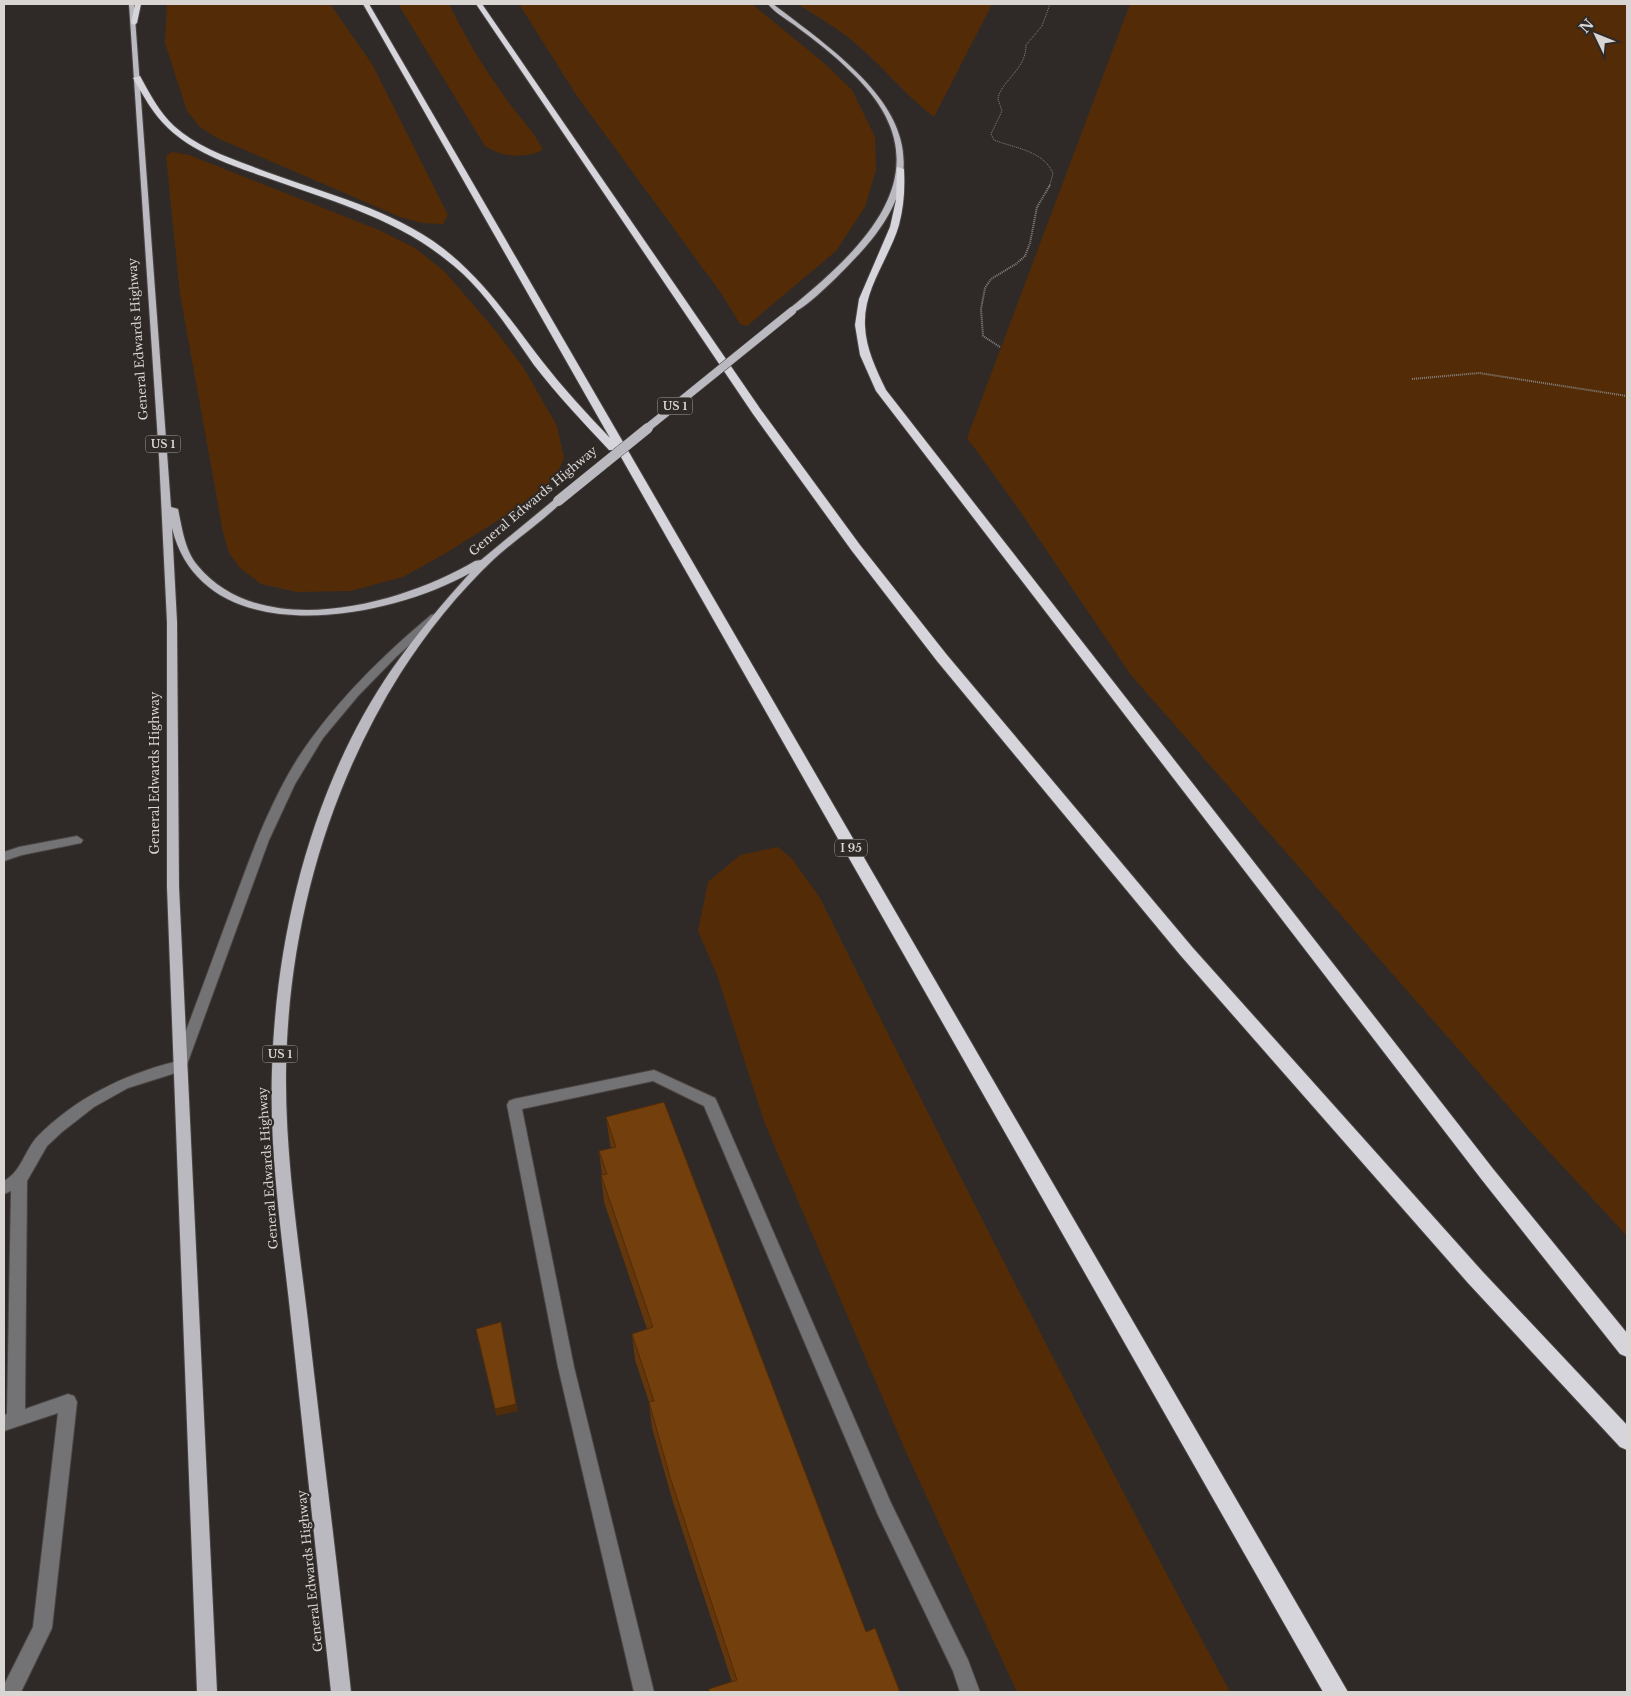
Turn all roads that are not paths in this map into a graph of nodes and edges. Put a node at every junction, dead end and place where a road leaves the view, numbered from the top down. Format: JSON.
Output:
{"nodes":[{"id":1,"x":131,"y":4,"type":"edge"},
{"id":2,"x":138,"y":4,"type":"edge"},
{"id":3,"x":366,"y":4,"type":"edge"},
{"id":4,"x":480,"y":4,"type":"edge"},
{"id":5,"x":770,"y":4,"type":"edge"},
{"id":6,"x":134,"y":24,"type":"junction"},
{"id":7,"x":137,"y":78,"type":"junction"},
{"id":8,"x":900,"y":170,"type":"junction"},
{"id":9,"x":164,"y":457,"type":"junction"},
{"id":10,"x":632,"y":468,"type":"junction"},
{"id":11,"x":496,"y":552,"type":"junction"},
{"id":12,"x":435,"y":617,"type":"junction"},
{"id":13,"x":77,"y":840,"type":"dead end"},
{"id":14,"x":4,"y":857,"type":"edge"},
{"id":15,"x":180,"y":1066,"type":"junction"},
{"id":16,"x":19,"y":1178,"type":"junction"},
{"id":17,"x":4,"y":1188,"type":"edge"},
{"id":18,"x":1627,"y":1348,"type":"edge"},
{"id":19,"x":10,"y":1422,"type":"edge"},
{"id":20,"x":1627,"y":1440,"type":"edge"},
{"id":21,"x":11,"y":1692,"type":"edge"},
{"id":22,"x":207,"y":1692,"type":"edge"},
{"id":23,"x":341,"y":1692,"type":"edge"},
{"id":24,"x":644,"y":1692,"type":"edge"},
{"id":25,"x":970,"y":1692,"type":"edge"},
{"id":26,"x":1336,"y":1692,"type":"edge"}],
"edges":[{"from":1,"to":6,"type":"main road","name":"General Edwards Highway","number":"US 1"},
{"from":2,"to":6,"type":"highway"},
{"from":3,"to":10,"type":"highway","number":"I 95"},
{"from":4,"to":20,"type":"highway"},
{"from":5,"to":8,"type":"main road","name":"General Edwards Highway","number":"US 1"},
{"from":6,"to":7,"type":"main road","name":"General Edwards Highway","number":"US 1"},
{"from":7,"to":9,"type":"main road","name":"General Edwards Highway","number":"US 1"},
{"from":7,"to":10,"type":"highway"},
{"from":8,"to":11,"type":"main road","name":"General Edwards Highway","number":"US 1","bridge":true},
{"from":8,"to":18,"type":"highway"},
{"from":9,"to":11,"type":"main road"},
{"from":9,"to":15,"type":"main road","name":"General Edwards Highway","number":"US 1"},
{"from":10,"to":26,"type":"highway","number":"I 95"},
{"from":11,"to":12,"type":"main road","name":"General Edwards Highway","number":"US 1"},
{"from":12,"to":15,"type":"lane"},
{"from":12,"to":23,"type":"main road","name":"General Edwards Highway","number":"US 1"},
{"from":13,"to":14,"type":"lane"},
{"from":15,"to":16,"type":"lane"},
{"from":15,"to":22,"type":"main road","name":"General Edwards Highway","number":"US 1"},
{"from":16,"to":17,"type":"lane"},
{"from":16,"to":19,"type":"lane"},
{"from":19,"to":21,"type":"lane"},
{"from":24,"to":25,"type":"lane"}]}
